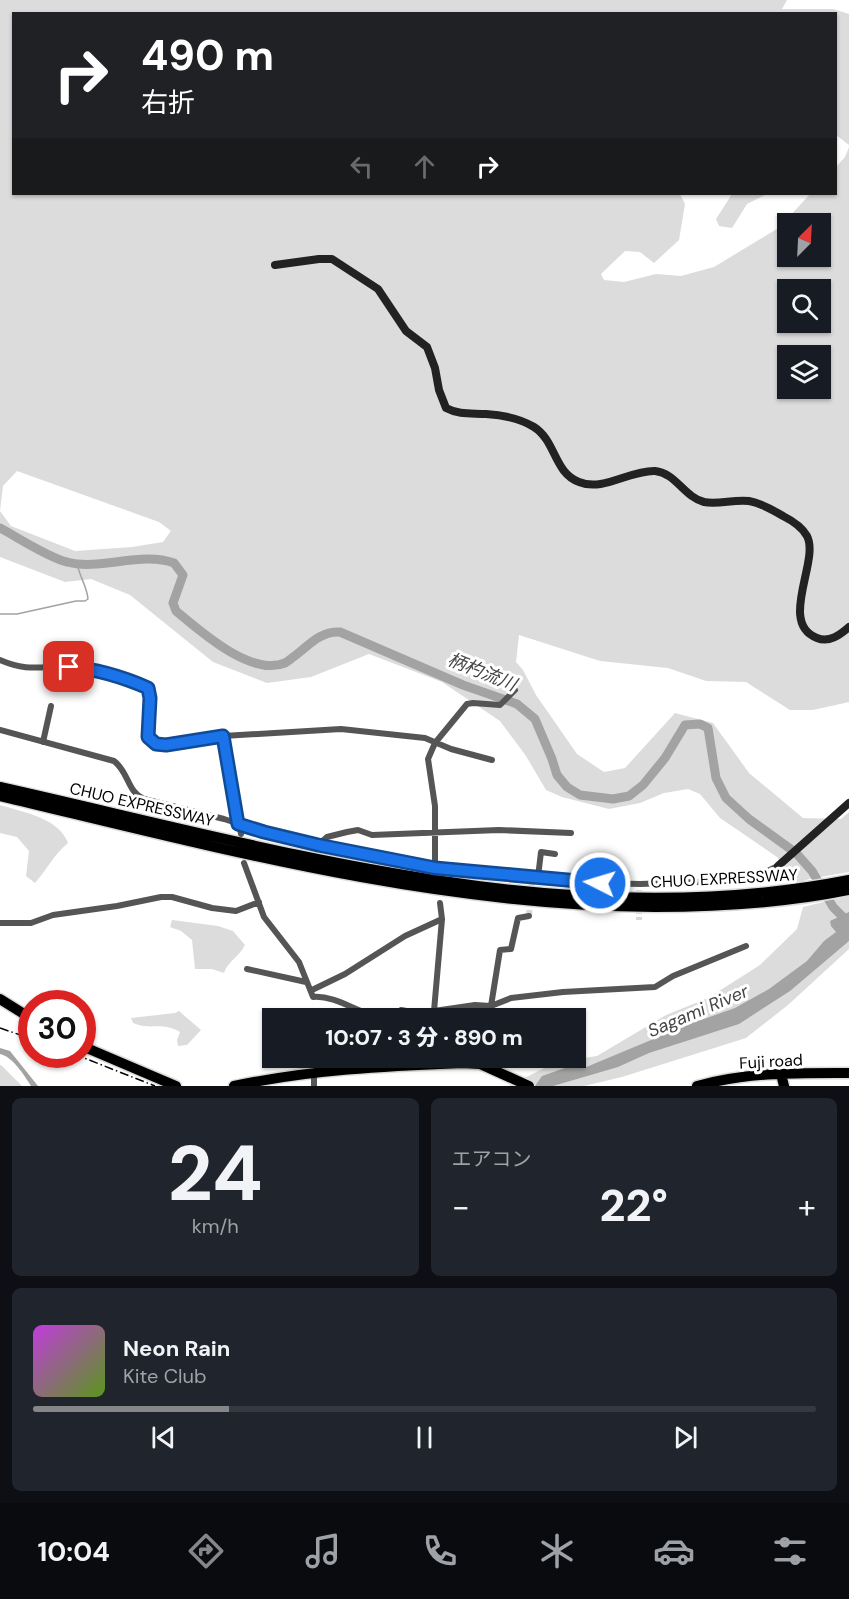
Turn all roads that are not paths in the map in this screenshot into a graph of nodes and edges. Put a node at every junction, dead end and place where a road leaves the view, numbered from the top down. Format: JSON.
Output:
{"nodes":[{"id":1,"x":275,"y":265,"type":"dead end"},
{"id":2,"x":849,"y":627,"type":"edge"},
{"id":3,"x":0,"y":660,"type":"edge"},
{"id":4,"x":516,"y":690,"type":"dead end"},
{"id":5,"x":51,"y":706,"type":"dead end"},
{"id":6,"x":0,"y":730,"type":"edge"},
{"id":7,"x":223,"y":736,"type":"junction"},
{"id":8,"x":43,"y":742,"type":"junction"},
{"id":9,"x":435,"y":743,"type":"junction"},
{"id":10,"x":492,"y":760,"type":"dead end"},
{"id":11,"x":1,"y":792,"type":"edge"},
{"id":12,"x":849,"y":803,"type":"edge"},
{"id":13,"x":238,"y":824,"type":"junction"},
{"id":14,"x":436,"y":831,"type":"junction"},
{"id":15,"x":571,"y":833,"type":"dead end"},
{"id":16,"x":241,"y":834,"type":"dead end"},
{"id":17,"x":318,"y":845,"type":"junction"},
{"id":18,"x":555,"y":854,"type":"dead end"},
{"id":19,"x":244,"y":863,"type":"dead end"},
{"id":20,"x":778,"y":866,"type":"joint"},
{"id":21,"x":435,"y":870,"type":"junction"},
{"id":22,"x":534,"y":879,"type":"junction"},
{"id":23,"x":849,"y":880,"type":"edge"},
{"id":24,"x":849,"y":890,"type":"edge"},
{"id":25,"x":798,"y":894,"type":"junction"},
{"id":26,"x":259,"y":902,"type":"junction"},
{"id":27,"x":440,"y":903,"type":"dead end"},
{"id":28,"x":530,"y":916,"type":"tunnel mouth"},
{"id":29,"x":442,"y":919,"type":"junction"},
{"id":30,"x":0,"y":923,"type":"edge"},
{"id":31,"x":746,"y":946,"type":"dead end"},
{"id":32,"x":247,"y":969,"type":"dead end"},
{"id":33,"x":306,"y":982,"type":"junction"},
{"id":34,"x":312,"y":990,"type":"junction"},
{"id":35,"x":0,"y":999,"type":"edge"},
{"id":36,"x":491,"y":1006,"type":"junction"},
{"id":37,"x":350,"y":1008,"type":"edge"},
{"id":38,"x":434,"y":1008,"type":"edge"},
{"id":39,"x":454,"y":1008,"type":"edge"},
{"id":40,"x":18,"y":1010,"type":"edge"},
{"id":41,"x":96,"y":1052,"type":"edge"},
{"id":42,"x":383,"y":1068,"type":"edge"},
{"id":43,"x":487,"y":1068,"type":"edge"},
{"id":44,"x":314,"y":1073,"type":"junction"},
{"id":45,"x":849,"y":1073,"type":"edge"},
{"id":46,"x":781,"y":1074,"type":"junction"},
{"id":47,"x":521,"y":1085,"type":"edge"},
{"id":48,"x":176,"y":1086,"type":"edge"},
{"id":49,"x":234,"y":1086,"type":"edge"},
{"id":50,"x":314,"y":1086,"type":"edge"},
{"id":51,"x":697,"y":1086,"type":"edge"},
{"id":52,"x":784,"y":1086,"type":"edge"}],
"edges":[{"from":1,"to":2,"type":"street"},
{"from":3,"to":7,"type":"street"},
{"from":4,"to":9,"type":"street"},
{"from":5,"to":8,"type":"street"},
{"from":6,"to":8,"type":"street"},
{"from":7,"to":9,"type":"street"},
{"from":7,"to":13,"type":"street"},
{"from":8,"to":13,"type":"street"},
{"from":9,"to":10,"type":"street"},
{"from":9,"to":14,"type":"street"},
{"from":11,"to":25,"type":"highway","name":"CHUO EXPRESSWAY"},
{"from":12,"to":20,"type":"street"},
{"from":13,"to":16,"type":"street"},
{"from":13,"to":17,"type":"street"},
{"from":14,"to":15,"type":"street"},
{"from":14,"to":17,"type":"street"},
{"from":14,"to":21,"type":"street"},
{"from":17,"to":21,"type":"street"},
{"from":18,"to":22,"type":"street"},
{"from":19,"to":26,"type":"street"},
{"from":20,"to":22,"type":"street"},
{"from":21,"to":22,"type":"street"},
{"from":23,"to":25,"type":"highway","name":"CHUO EXPRESSWAY"},
{"from":24,"to":25,"type":"highway","name":"CHUO EXPRESSWAY"},
{"from":26,"to":30,"type":"street"},
{"from":26,"to":33,"type":"street"},
{"from":27,"to":29,"type":"street"},
{"from":28,"to":36,"type":"street"},
{"from":29,"to":34,"type":"street"},
{"from":29,"to":38,"type":"street"},
{"from":31,"to":36,"type":"street"},
{"from":32,"to":33,"type":"street"},
{"from":33,"to":34,"type":"street"},
{"from":34,"to":37,"type":"street"},
{"from":35,"to":40,"type":"highway"},
{"from":36,"to":39,"type":"street"},
{"from":41,"to":48,"type":"highway"},
{"from":42,"to":44,"type":"highway"},
{"from":43,"to":47,"type":"highway"},
{"from":44,"to":49,"type":"highway"},
{"from":44,"to":50,"type":"street"},
{"from":45,"to":46,"type":"highway","name":"Fuji road"},
{"from":46,"to":51,"type":"highway","name":"Fuji road"},
{"from":46,"to":52,"type":"highway"}]}
